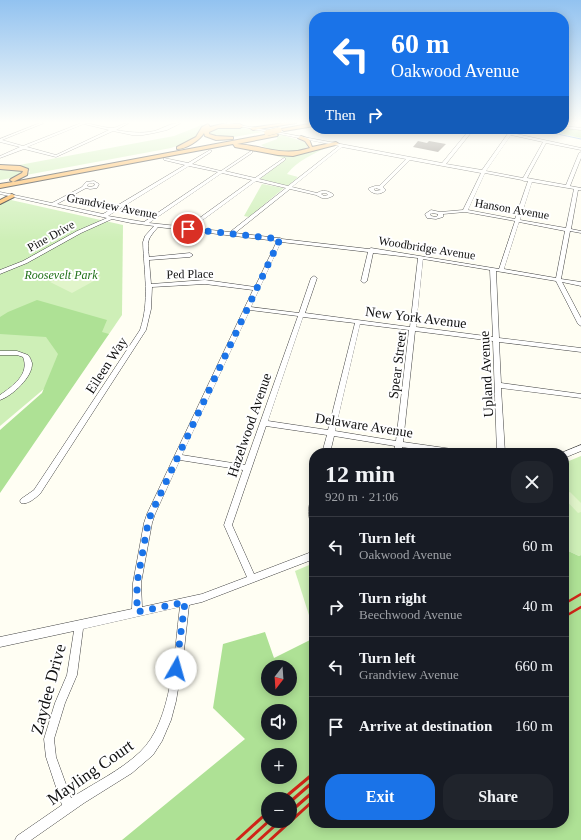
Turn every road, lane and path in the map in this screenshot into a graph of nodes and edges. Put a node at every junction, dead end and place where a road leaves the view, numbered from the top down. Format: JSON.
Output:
{"nodes":[{"id":1,"x":107,"y":162,"type":"edge"},
{"id":2,"x":135,"y":162,"type":"edge"},
{"id":3,"x":180,"y":162,"type":"edge"},
{"id":4,"x":191,"y":162,"type":"edge"},
{"id":5,"x":236,"y":162,"type":"edge"},
{"id":6,"x":280,"y":162,"type":"edge"},
{"id":7,"x":318,"y":162,"type":"edge"},
{"id":8,"x":406,"y":162,"type":"edge"},
{"id":9,"x":427,"y":162,"type":"edge"},
{"id":10,"x":445,"y":162,"type":"edge"},
{"id":11,"x":491,"y":162,"type":"edge"},
{"id":12,"x":535,"y":162,"type":"edge"},
{"id":13,"x":577,"y":162,"type":"edge"},
{"id":14,"x":188,"y":164,"type":"junction"},
{"id":15,"x":443,"y":165,"type":"junction"},
{"id":16,"x":0,"y":167,"type":"edge"},
{"id":17,"x":221,"y":172,"type":"junction"},
{"id":18,"x":484,"y":173,"type":"junction"},
{"id":19,"x":13,"y":180,"type":"junction"},
{"id":20,"x":255,"y":180,"type":"junction"},
{"id":21,"x":527,"y":180,"type":"junction"},
{"id":22,"x":0,"y":182,"type":"edge"},
{"id":23,"x":0,"y":186,"type":"edge"},
{"id":24,"x":86,"y":187,"type":"dead end"},
{"id":25,"x":288,"y":187,"type":"junction"},
{"id":26,"x":381,"y":187,"type":"dead end"},
{"id":27,"x":567,"y":187,"type":"junction"},
{"id":28,"x":578,"y":189,"type":"edge"},
{"id":29,"x":0,"y":193,"type":"edge"},
{"id":30,"x":318,"y":194,"type":"dead end"},
{"id":31,"x":12,"y":196,"type":"junction"},
{"id":32,"x":0,"y":202,"type":"edge"},
{"id":33,"x":54,"y":204,"type":"junction"},
{"id":34,"x":465,"y":211,"type":"junction"},
{"id":35,"x":440,"y":213,"type":"dead end"},
{"id":36,"x":104,"y":216,"type":"junction"},
{"id":37,"x":111,"y":218,"type":"junction"},
{"id":38,"x":517,"y":220,"type":"junction"},
{"id":39,"x":144,"y":224,"type":"junction"},
{"id":40,"x":157,"y":226,"type":"junction"},
{"id":41,"x":188,"y":229,"type":"junction"},
{"id":42,"x":567,"y":229,"type":"junction"},
{"id":43,"x":581,"y":232,"type":"edge"},
{"id":44,"x":232,"y":233,"type":"junction"},
{"id":45,"x":269,"y":237,"type":"joint"},
{"id":46,"x":280,"y":239,"type":"junction"},
{"id":47,"x":371,"y":250,"type":"junction"},
{"id":48,"x":190,"y":255,"type":"dead end"},
{"id":49,"x":421,"y":256,"type":"junction"},
{"id":50,"x":146,"y":259,"type":"junction"},
{"id":51,"x":493,"y":269,"type":"junction"},
{"id":52,"x":501,"y":270,"type":"junction"},
{"id":53,"x":0,"y":272,"type":"edge"},
{"id":54,"x":314,"y":278,"type":"dead end"},
{"id":55,"x":364,"y":280,"type":"dead end"},
{"id":56,"x":558,"y":280,"type":"junction"},
{"id":57,"x":581,"y":284,"type":"edge"},
{"id":58,"x":149,"y":286,"type":"junction"},
{"id":59,"x":255,"y":289,"type":"junction"},
{"id":60,"x":247,"y":308,"type":"junction"},
{"id":61,"x":302,"y":315,"type":"junction"},
{"id":62,"x":358,"y":322,"type":"junction"},
{"id":63,"x":581,"y":324,"type":"edge"},
{"id":64,"x":413,"y":328,"type":"junction"},
{"id":65,"x":496,"y":339,"type":"junction"},
{"id":66,"x":581,"y":350,"type":"edge"},
{"id":67,"x":0,"y":353,"type":"edge"},
{"id":68,"x":498,"y":385,"type":"junction"},
{"id":69,"x":581,"y":396,"type":"edge"},
{"id":70,"x":0,"y":398,"type":"edge"},
{"id":71,"x":265,"y":423,"type":"junction"},
{"id":72,"x":331,"y":433,"type":"junction"},
{"id":73,"x":400,"y":444,"type":"junction"},
{"id":74,"x":327,"y":448,"type":"edge"},
{"id":75,"x":399,"y":448,"type":"edge"},
{"id":76,"x":426,"y":448,"type":"edge"},
{"id":77,"x":501,"y":448,"type":"edge"},
{"id":78,"x":581,"y":448,"type":"edge"},
{"id":79,"x":569,"y":453,"type":"edge"},
{"id":80,"x":178,"y":457,"type":"junction"},
{"id":81,"x":248,"y":468,"type":"junction"},
{"id":82,"x":24,"y":501,"type":"dead end"},
{"id":83,"x":309,"y":557,"type":"edge"},
{"id":84,"x":252,"y":579,"type":"junction"},
{"id":85,"x":185,"y":602,"type":"junction"},
{"id":86,"x":137,"y":612,"type":"junction"},
{"id":87,"x":79,"y":626,"type":"junction"},
{"id":88,"x":0,"y":642,"type":"edge"},
{"id":89,"x":68,"y":806,"type":"junction"},
{"id":90,"x":21,"y":840,"type":"edge"}],
"edges":[{"from":1,"to":19,"type":"highway"},
{"from":2,"to":23,"type":"highway"},
{"from":3,"to":14,"type":"street"},
{"from":4,"to":14,"type":"street"},
{"from":5,"to":17,"type":"street"},
{"from":6,"to":20,"type":"street"},
{"from":7,"to":25,"type":"street"},
{"from":8,"to":26,"type":"street"},
{"from":9,"to":15,"type":"street"},
{"from":10,"to":15,"type":"street"},
{"from":11,"to":18,"type":"street"},
{"from":12,"to":21,"type":"street"},
{"from":13,"to":27,"type":"street"},
{"from":14,"to":17,"type":"street"},
{"from":14,"to":36,"type":"street"},
{"from":15,"to":18,"type":"street"},
{"from":16,"to":19,"type":"highway"},
{"from":17,"to":20,"type":"street"},
{"from":17,"to":39,"type":"street"},
{"from":18,"to":21,"type":"street"},
{"from":18,"to":34,"type":"street"},
{"from":19,"to":22,"type":"highway"},
{"from":20,"to":25,"type":"street"},
{"from":20,"to":41,"type":"street"},
{"from":21,"to":27,"type":"street"},
{"from":21,"to":38,"type":"street"},
{"from":24,"to":33,"type":"street"},
{"from":25,"to":30,"type":"street"},
{"from":25,"to":44,"type":"street"},
{"from":27,"to":28,"type":"street"},
{"from":28,"to":42,"type":"street"},
{"from":29,"to":31,"type":"street","name":"Grandview Avenue"},
{"from":31,"to":32,"type":"highway"},
{"from":31,"to":33,"type":"street","name":"Grandview Avenue"},
{"from":33,"to":36,"type":"street","name":"Grandview Avenue"},
{"from":34,"to":35,"type":"street","name":"Hanson Avenue"},
{"from":34,"to":38,"type":"street","name":"Hanson Avenue"},
{"from":36,"to":37,"type":"street","name":"Grandview Avenue"},
{"from":37,"to":39,"type":"street","name":"Grandview Avenue"},
{"from":37,"to":53,"type":"street","name":"Pine Drive"},
{"from":38,"to":42,"type":"street","name":"Hanson Avenue"},
{"from":38,"to":52,"type":"street"},
{"from":39,"to":40,"type":"street","name":"Grandview Avenue"},
{"from":40,"to":41,"type":"street","name":"Grandview Avenue"},
{"from":40,"to":50,"type":"street","name":"Eileen Way"},
{"from":41,"to":44,"type":"street","name":"Grandview Avenue"},
{"from":42,"to":43,"type":"street","name":"Hanson Avenue"},
{"from":42,"to":56,"type":"street"},
{"from":44,"to":45,"type":"street","name":"Grandview Avenue"},
{"from":45,"to":46,"type":"street","name":"Woodbridge Avenue"},
{"from":46,"to":47,"type":"street","name":"Woodbridge Avenue"},
{"from":46,"to":59,"type":"street"},
{"from":47,"to":49,"type":"street","name":"Woodbridge Avenue"},
{"from":47,"to":55,"type":"street"},
{"from":48,"to":50,"type":"street"},
{"from":49,"to":51,"type":"street","name":"Woodbridge Avenue"},
{"from":49,"to":64,"type":"street","name":"Spear Street"},
{"from":50,"to":58,"type":"street","name":"Eileen Way"},
{"from":51,"to":52,"type":"street","name":"Woodbridge Avenue"},
{"from":51,"to":65,"type":"street","name":"Upland Avenue"},
{"from":52,"to":56,"type":"street","name":"Woodbridge Avenue"},
{"from":54,"to":61,"type":"street","name":"Hazelwood Avenue"},
{"from":56,"to":57,"type":"street","name":"Woodbridge Avenue"},
{"from":56,"to":63,"type":"street"},
{"from":58,"to":59,"type":"street","name":"Ped Place"},
{"from":58,"to":82,"type":"street","name":"Eileen Way"},
{"from":59,"to":60,"type":"street"},
{"from":60,"to":61,"type":"street","name":"New York Avenue"},
{"from":60,"to":80,"type":"street"},
{"from":61,"to":62,"type":"street","name":"New York Avenue"},
{"from":61,"to":71,"type":"street","name":"Hazelwood Avenue"},
{"from":62,"to":64,"type":"street","name":"New York Avenue"},
{"from":62,"to":72,"type":"street"},
{"from":64,"to":65,"type":"street","name":"New York Avenue"},
{"from":64,"to":73,"type":"street","name":"Spear Street"},
{"from":65,"to":66,"type":"street","name":"New York Avenue"},
{"from":65,"to":68,"type":"street","name":"Upland Avenue"},
{"from":67,"to":70,"type":"street"},
{"from":68,"to":69,"type":"street"},
{"from":68,"to":77,"type":"street","name":"Upland Avenue"},
{"from":71,"to":72,"type":"street","name":"Delaware Avenue"},
{"from":71,"to":81,"type":"street","name":"Hazelwood Avenue"},
{"from":72,"to":73,"type":"street","name":"Delaware Avenue"},
{"from":72,"to":74,"type":"street"},
{"from":73,"to":75,"type":"street","name":"Spear Street"},
{"from":73,"to":76,"type":"street","name":"Delaware Avenue"},
{"from":78,"to":79,"type":"street"},
{"from":80,"to":81,"type":"street"},
{"from":80,"to":86,"type":"street"},
{"from":81,"to":84,"type":"street","name":"Hazelwood Avenue"},
{"from":83,"to":84,"type":"street"},
{"from":84,"to":85,"type":"street"},
{"from":85,"to":86,"type":"street"},
{"from":85,"to":89,"type":"street","name":"Mayling Court"},
{"from":86,"to":87,"type":"street"},
{"from":87,"to":88,"type":"street"},
{"from":87,"to":89,"type":"street","name":"Zaydee Drive"},
{"from":89,"to":90,"type":"street","name":"Mayling Court"}]}
